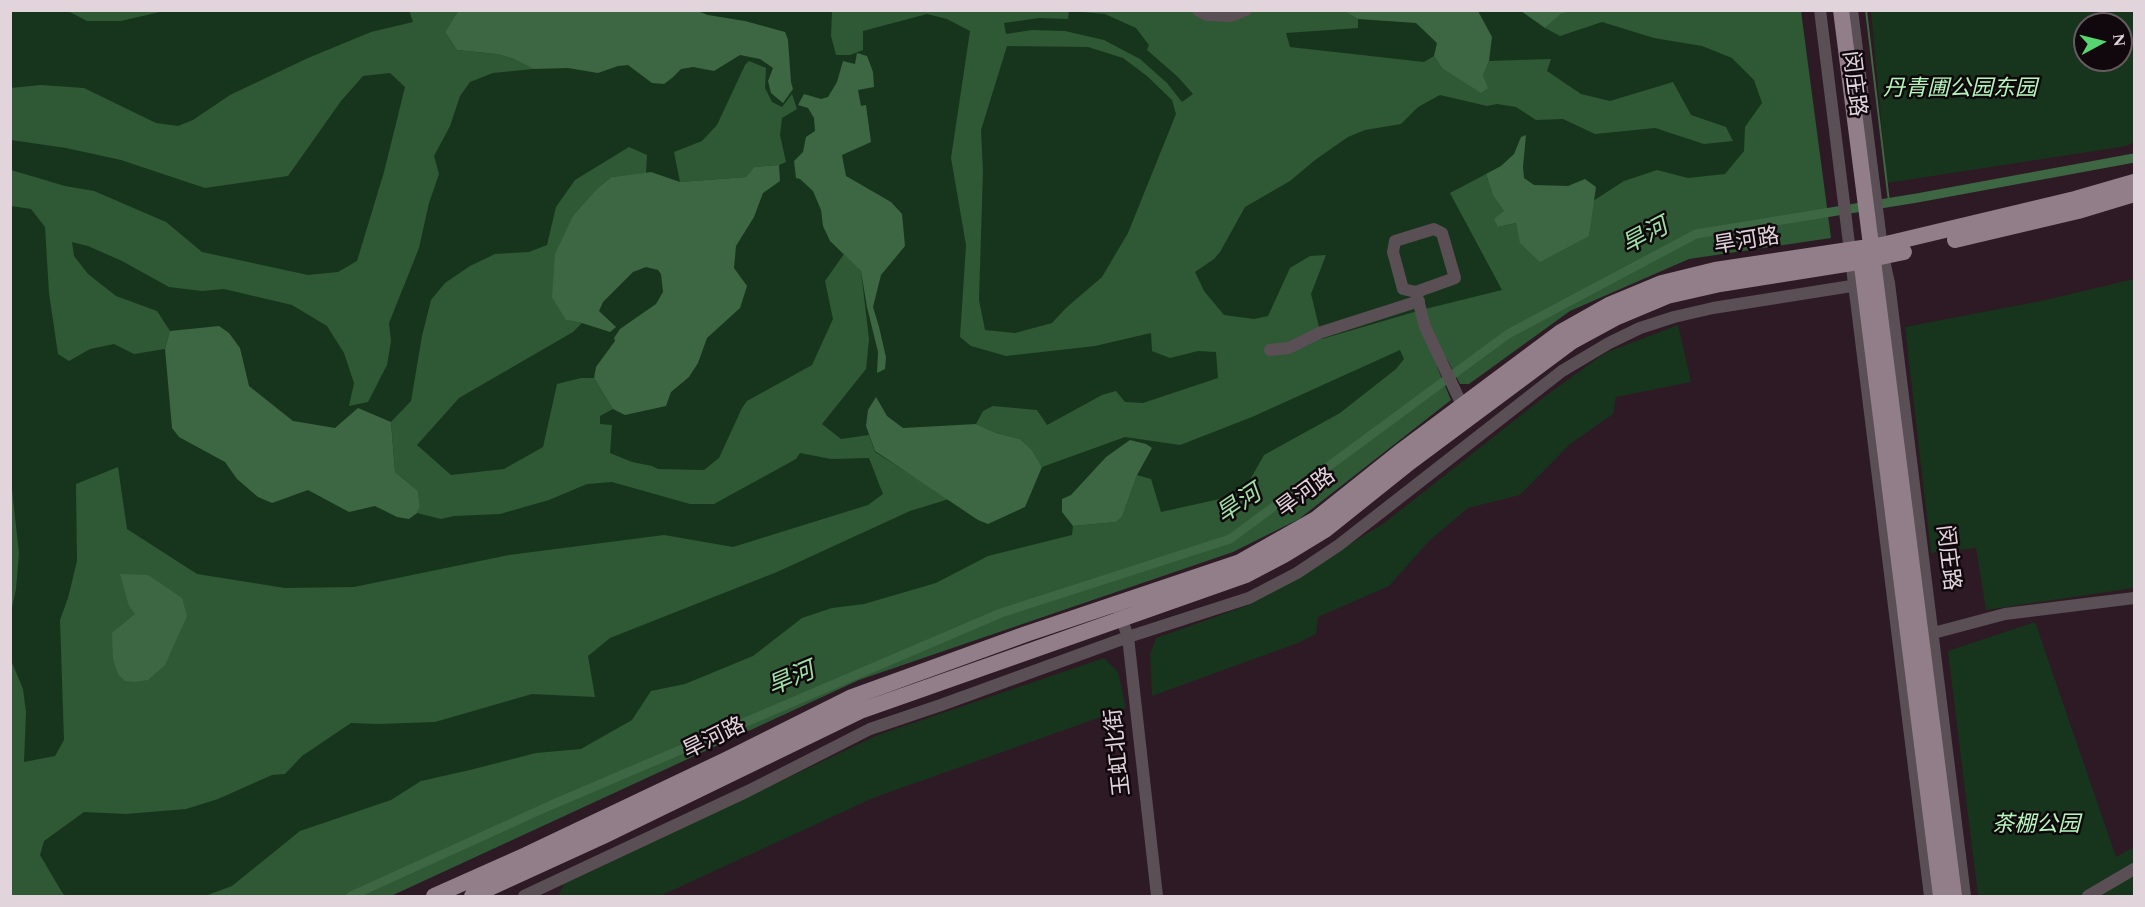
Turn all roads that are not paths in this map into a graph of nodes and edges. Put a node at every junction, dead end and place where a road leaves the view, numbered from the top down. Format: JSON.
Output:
{"nodes":[{"id":1,"x":1198,"y":10,"type":"edge"},
{"id":2,"x":1246,"y":10,"type":"edge"},
{"id":3,"x":1820,"y":10,"type":"edge"},
{"id":4,"x":1830,"y":10,"type":"edge"},
{"id":5,"x":1840,"y":10,"type":"edge"},
{"id":6,"x":1852,"y":10,"type":"edge"},
{"id":7,"x":2134,"y":182,"type":"edge"},
{"id":8,"x":2134,"y":194,"type":"edge"},
{"id":9,"x":1859,"y":197,"type":"junction"},
{"id":10,"x":1866,"y":254,"type":"junction"},
{"id":11,"x":1859,"y":285,"type":"junction"},
{"id":12,"x":1417,"y":296,"type":"junction"},
{"id":13,"x":1270,"y":350,"type":"dead end"},
{"id":14,"x":1460,"y":401,"type":"junction"},
{"id":15,"x":1905,"y":413,"type":"junction"},
{"id":16,"x":1896,"y":437,"type":"junction"},
{"id":17,"x":1223,"y":577,"type":"junction"},
{"id":18,"x":2134,"y":598,"type":"edge"},
{"id":19,"x":1119,"y":612,"type":"junction"},
{"id":20,"x":1927,"y":635,"type":"junction"},
{"id":21,"x":1128,"y":637,"type":"junction"},
{"id":22,"x":598,"y":830,"type":"junction"},
{"id":23,"x":535,"y":868,"type":"junction"},
{"id":24,"x":2134,"y":869,"type":"edge"},
{"id":25,"x":460,"y":891,"type":"edge"},
{"id":26,"x":542,"y":893,"type":"edge"},
{"id":27,"x":434,"y":897,"type":"edge"},
{"id":28,"x":472,"y":897,"type":"edge"},
{"id":29,"x":524,"y":897,"type":"edge"},
{"id":30,"x":1157,"y":897,"type":"edge"},
{"id":31,"x":1930,"y":897,"type":"edge"},
{"id":32,"x":1941,"y":897,"type":"edge"},
{"id":33,"x":1953,"y":897,"type":"edge"},
{"id":34,"x":1965,"y":897,"type":"edge"},
{"id":35,"x":2088,"y":897,"type":"edge"}],
"edges":[{"from":1,"to":2,"type":"street"},
{"from":3,"to":9,"type":"street","name":"闵庄路"},
{"from":4,"to":9,"type":"main road","name":"闵庄路"},
{"from":5,"to":9,"type":"main road","name":"闵庄路"},
{"from":6,"to":9,"type":"street","name":"闵庄路"},
{"from":7,"to":10,"type":"main road","name":"旱河路"},
{"from":8,"to":10,"type":"main road","name":"旱河路"},
{"from":9,"to":10,"type":"main road","name":"闵庄路"},
{"from":10,"to":11,"type":"main road","name":"闵庄路"},
{"from":10,"to":14,"type":"main road","name":"旱河路"},
{"from":10,"to":15,"type":"street","name":"闵庄路"},
{"from":10,"to":16,"type":"main road","name":"闵庄路"},
{"from":10,"to":17,"type":"main road","name":"旱河路"},
{"from":11,"to":21,"type":"street"},
{"from":11,"to":31,"type":"street","name":"闵庄路"},
{"from":11,"to":32,"type":"main road","name":"闵庄路"},
{"from":12,"to":12,"type":"street"},
{"from":12,"to":13,"type":"street"},
{"from":12,"to":14,"type":"street"},
{"from":14,"to":17,"type":"main road","name":"旱河路"},
{"from":15,"to":16,"type":"street"},
{"from":15,"to":20,"type":"street","name":"闵庄路"},
{"from":16,"to":20,"type":"main road","name":"闵庄路"},
{"from":17,"to":19,"type":"main road","name":"旱河路"},
{"from":18,"to":20,"type":"street"},
{"from":19,"to":21,"type":"street","name":"玉虹北街"},
{"from":19,"to":22,"type":"main road","name":"旱河路"},
{"from":20,"to":33,"type":"main road","name":"闵庄路"},
{"from":20,"to":34,"type":"street","name":"闵庄路"},
{"from":21,"to":26,"type":"street"},
{"from":21,"to":30,"type":"street","name":"玉虹北街"},
{"from":22,"to":23,"type":"main road","name":"旱河路"},
{"from":22,"to":25,"type":"main road","name":"旱河路"},
{"from":23,"to":26,"type":"street"},
{"from":23,"to":28,"type":"main road","name":"旱河路"},
{"from":24,"to":35,"type":"street"},
{"from":25,"to":27,"type":"main road","name":"旱河路"},
{"from":26,"to":29,"type":"street"}]}
